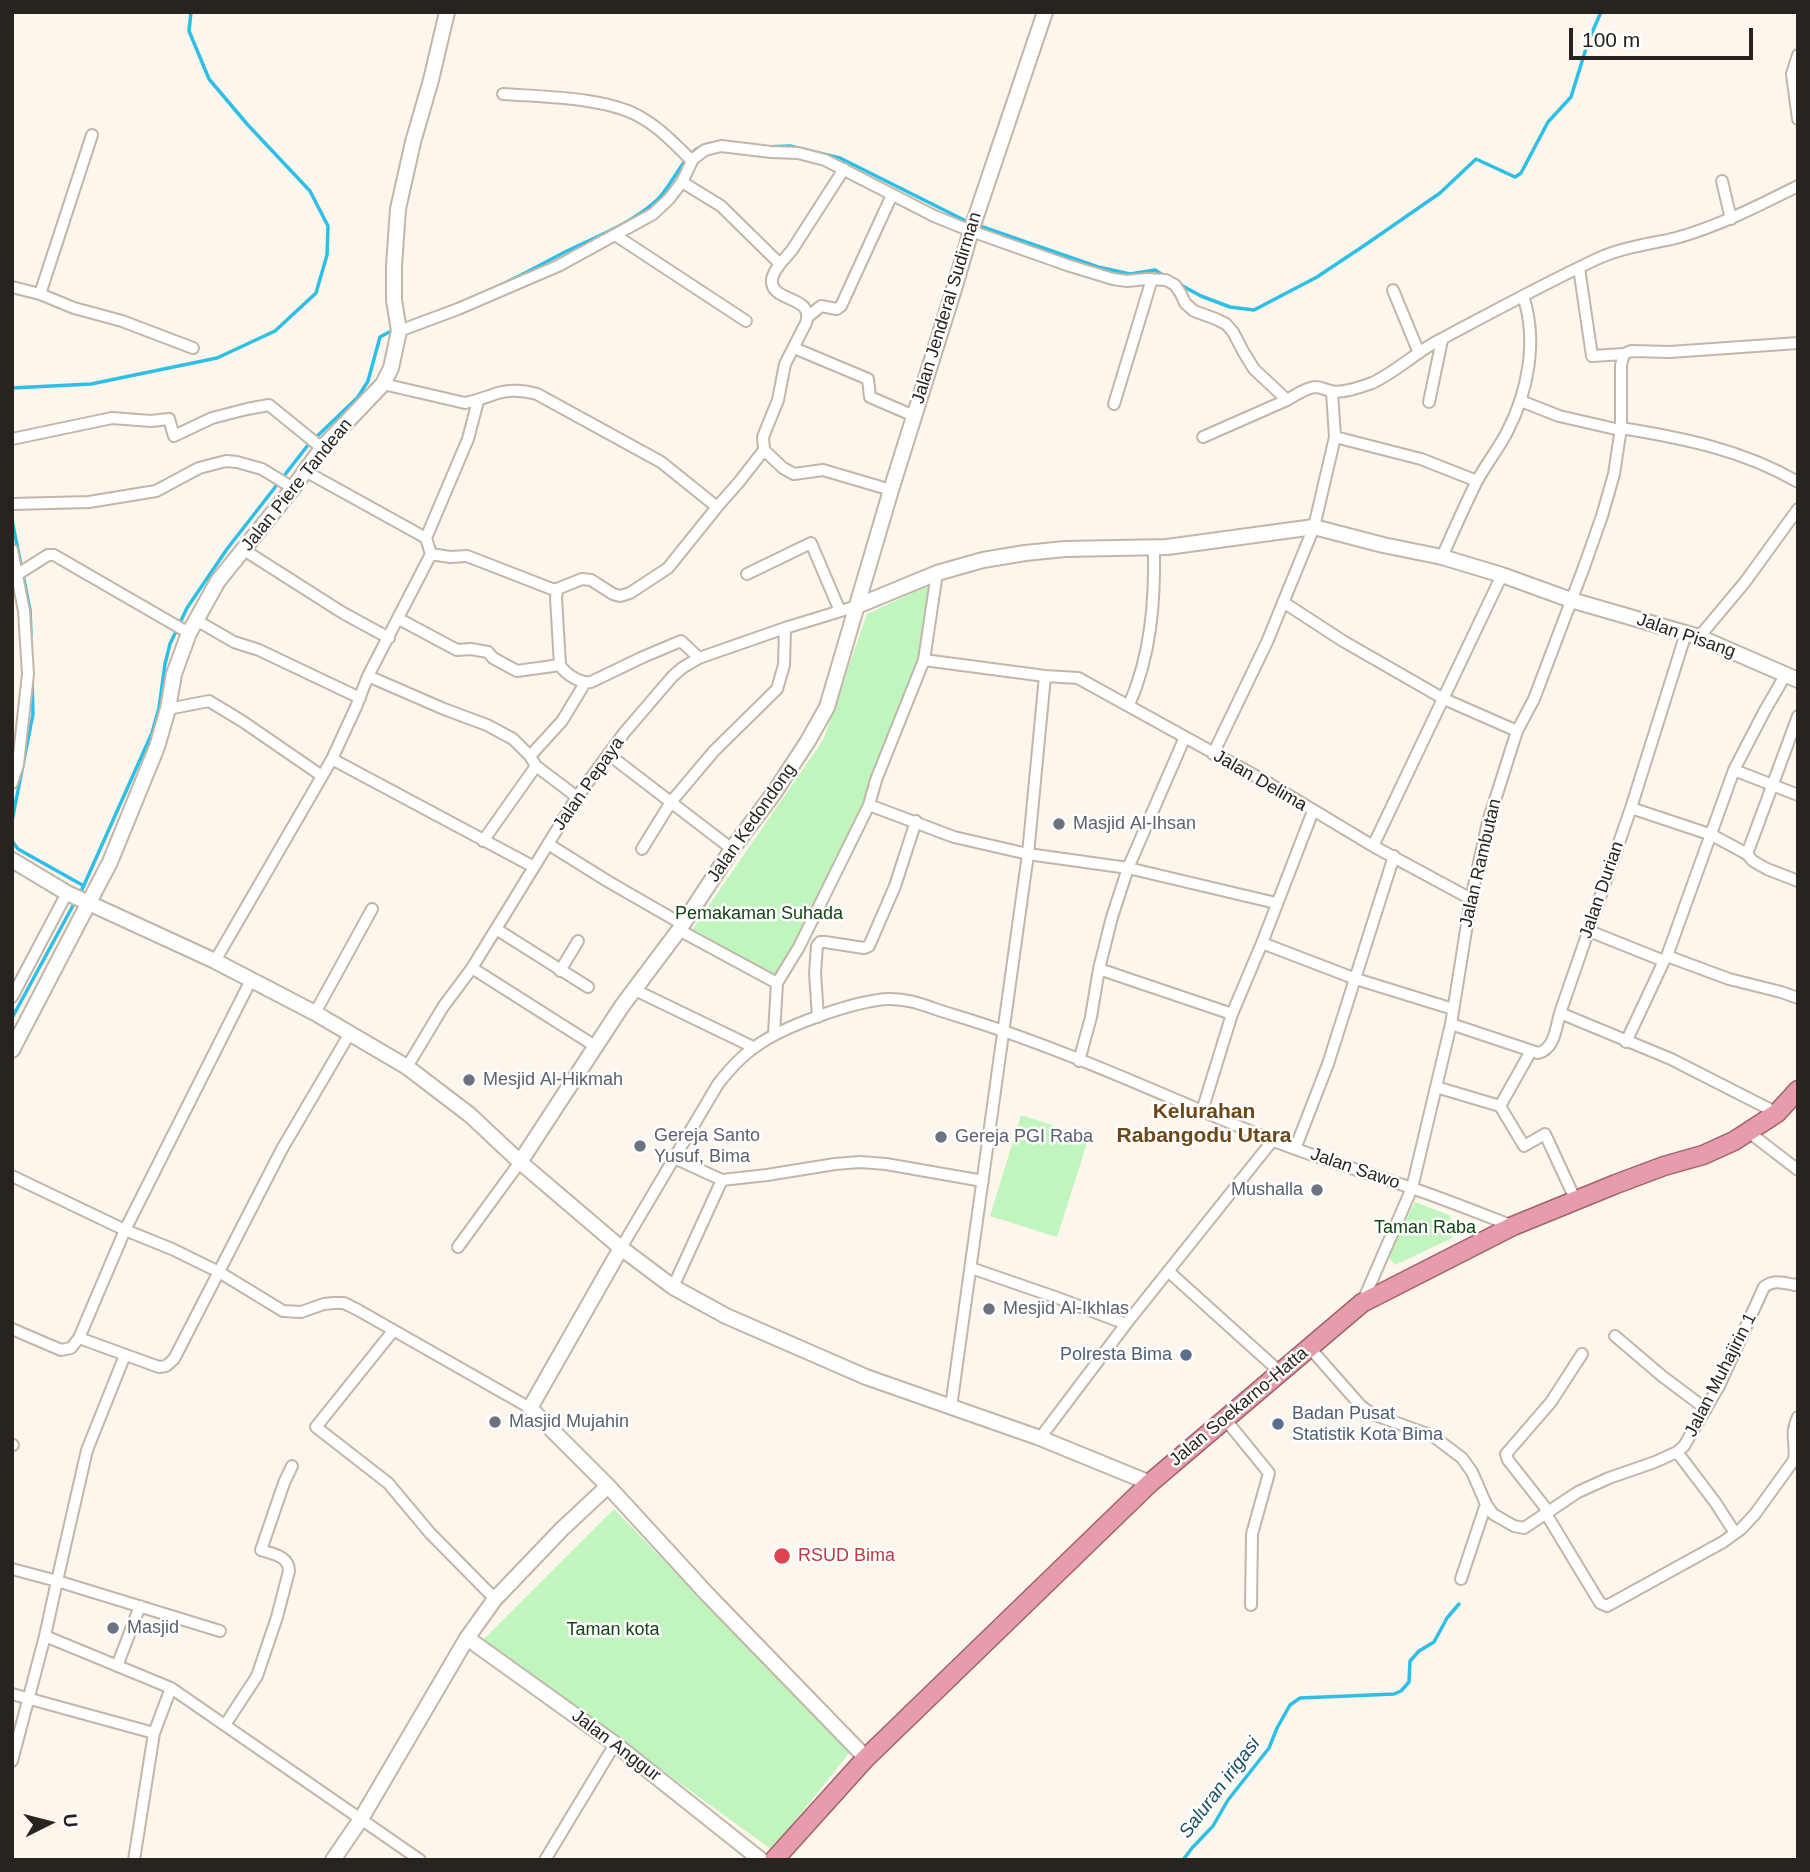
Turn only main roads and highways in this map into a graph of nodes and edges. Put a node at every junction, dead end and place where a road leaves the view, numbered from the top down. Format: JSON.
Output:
{"nodes":[{"id":1,"x":1798,"y":1090,"type":"edge"},
{"id":2,"x":774,"y":1860,"type":"edge"}],
"edges":[{"from":1,"to":2,"type":"highway","name":"Jalan Soekarno-Hatta"}]}
